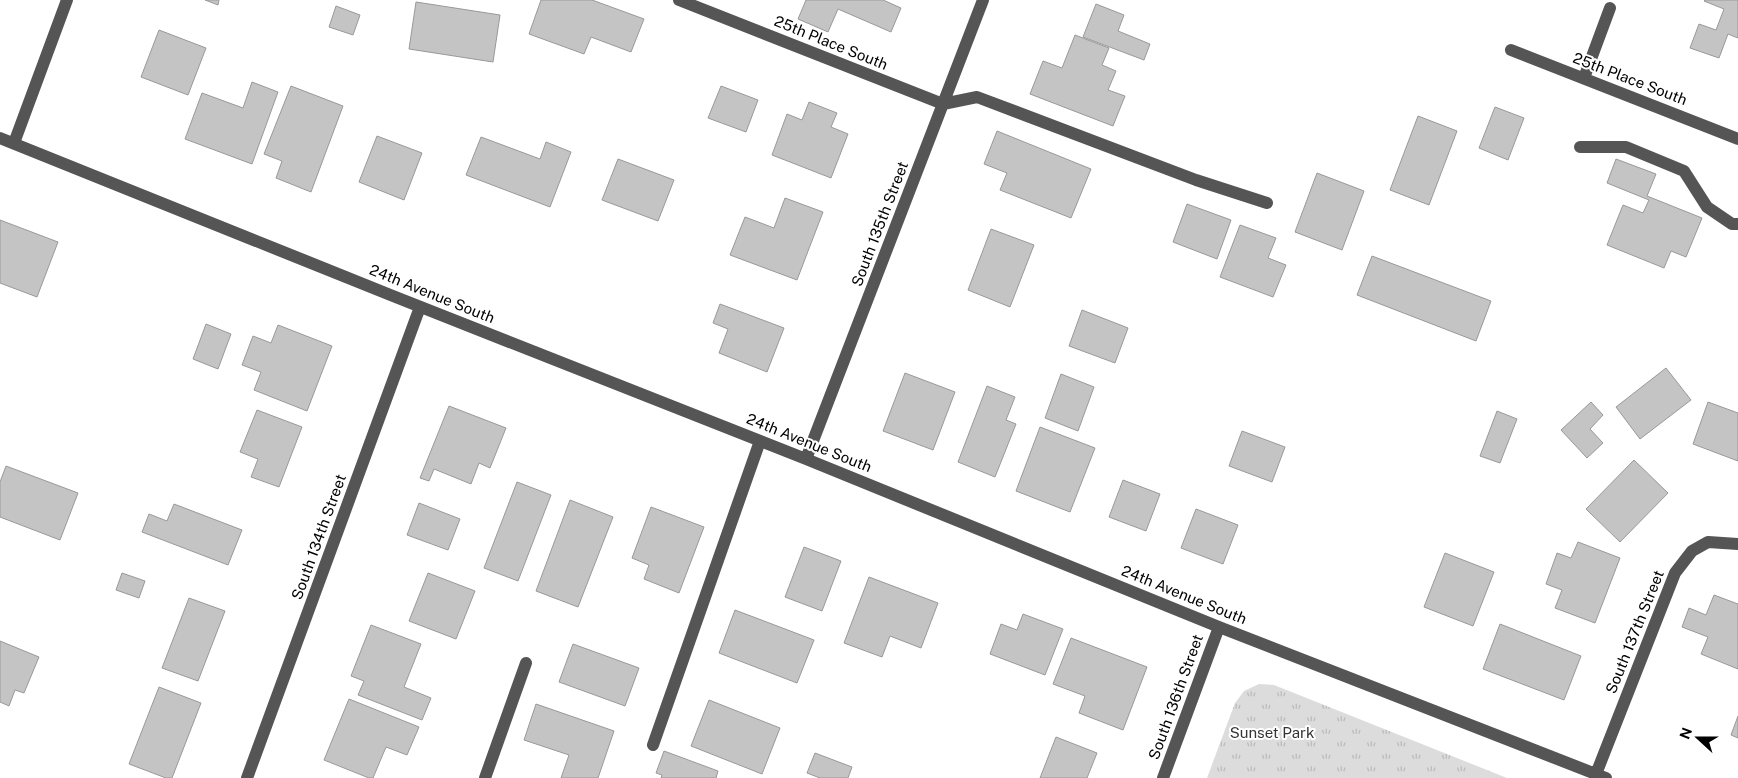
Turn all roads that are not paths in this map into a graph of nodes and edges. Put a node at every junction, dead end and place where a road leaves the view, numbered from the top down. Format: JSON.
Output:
{"nodes":[{"id":1,"x":67,"y":0,"type":"edge"},
{"id":2,"x":678,"y":0,"type":"edge"},
{"id":3,"x":983,"y":0,"type":"edge"},
{"id":4,"x":1610,"y":8,"type":"dead end"},
{"id":5,"x":1511,"y":50,"type":"dead end"},
{"id":6,"x":1584,"y":78,"type":"junction"},
{"id":7,"x":943,"y":104,"type":"junction"},
{"id":8,"x":0,"y":138,"type":"edge"},
{"id":9,"x":1738,"y":139,"type":"edge"},
{"id":10,"x":14,"y":143,"type":"junction"},
{"id":11,"x":1580,"y":147,"type":"dead end"},
{"id":12,"x":1267,"y":202,"type":"dead end"},
{"id":13,"x":1738,"y":224,"type":"edge"},
{"id":14,"x":420,"y":307,"type":"junction"},
{"id":15,"x":760,"y":441,"type":"junction"},
{"id":16,"x":806,"y":459,"type":"junction"},
{"id":17,"x":1738,"y":544,"type":"edge"},
{"id":18,"x":1219,"y":627,"type":"junction"},
{"id":19,"x":526,"y":663,"type":"dead end"},
{"id":20,"x":653,"y":745,"type":"dead end"},
{"id":21,"x":1601,"y":776,"type":"edge"},
{"id":22,"x":247,"y":778,"type":"edge"},
{"id":23,"x":485,"y":778,"type":"edge"},
{"id":24,"x":1164,"y":778,"type":"edge"}],
"edges":[{"from":1,"to":10,"type":"street"},
{"from":2,"to":7,"type":"street","name":"25th Place South"},
{"from":3,"to":7,"type":"street","name":"South 135th Street"},
{"from":4,"to":6,"type":"street"},
{"from":5,"to":6,"type":"street","name":"25th Place South"},
{"from":6,"to":9,"type":"street","name":"25th Place South"},
{"from":7,"to":12,"type":"street"},
{"from":7,"to":16,"type":"street","name":"South 135th Street"},
{"from":8,"to":10,"type":"street","name":"24th Avenue South"},
{"from":10,"to":14,"type":"street","name":"24th Avenue South"},
{"from":11,"to":13,"type":"street"},
{"from":14,"to":15,"type":"street","name":"24th Avenue South"},
{"from":14,"to":22,"type":"street","name":"South 134th Street"},
{"from":15,"to":16,"type":"street","name":"24th Avenue South"},
{"from":15,"to":20,"type":"street"},
{"from":16,"to":18,"type":"street","name":"24th Avenue South"},
{"from":17,"to":21,"type":"street","name":"South 137th Street"},
{"from":18,"to":21,"type":"street","name":"24th Avenue South"},
{"from":18,"to":24,"type":"street","name":"South 136th Street"},
{"from":19,"to":23,"type":"street"}]}
